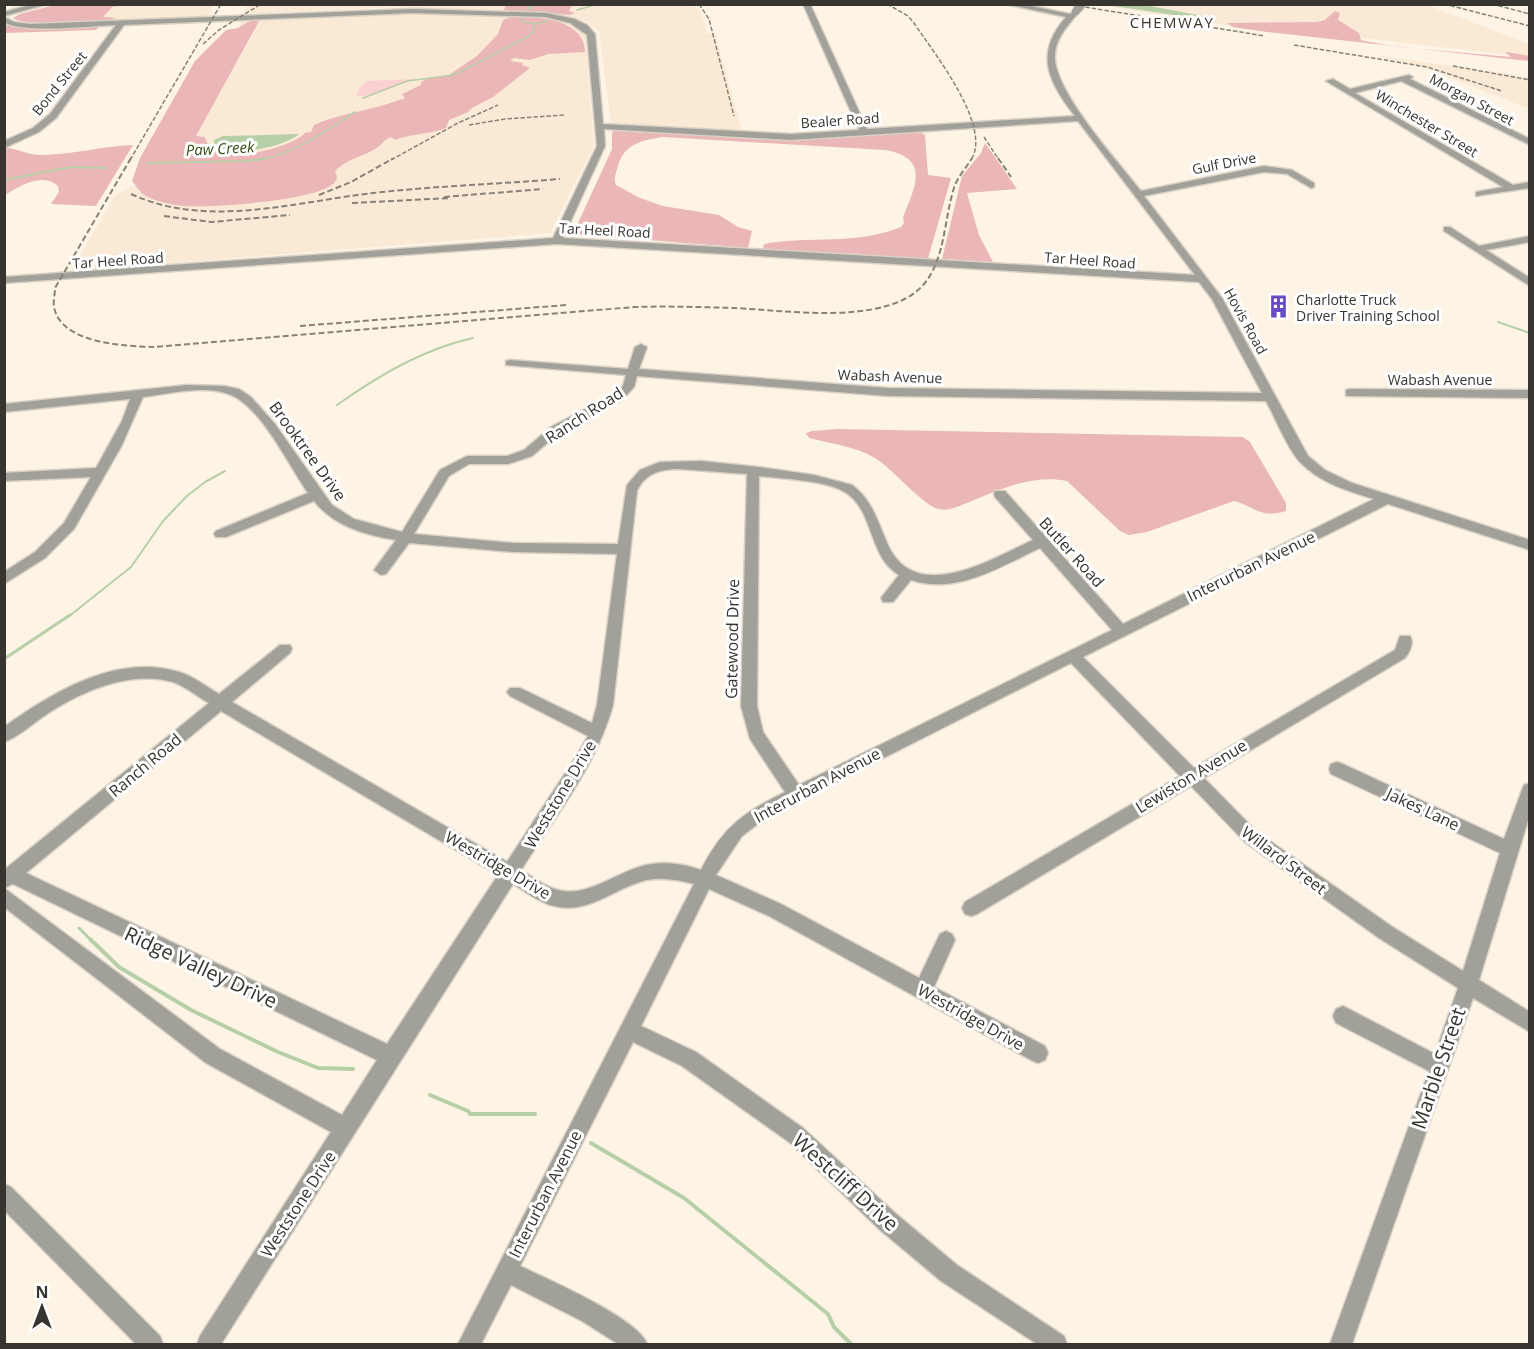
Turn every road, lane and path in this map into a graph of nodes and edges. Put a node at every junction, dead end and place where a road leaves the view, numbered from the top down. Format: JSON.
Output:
{"nodes":[{"id":1,"x":45,"y":4,"type":"edge"},
{"id":2,"x":806,"y":4,"type":"edge"},
{"id":3,"x":1008,"y":4,"type":"edge"},
{"id":4,"x":1082,"y":4,"type":"edge"},
{"id":5,"x":1073,"y":14,"type":"junction"},
{"id":6,"x":4,"y":16,"type":"edge"},
{"id":7,"x":122,"y":22,"type":"junction"},
{"id":8,"x":1330,"y":81,"type":"dead end"},
{"id":9,"x":1348,"y":92,"type":"junction"},
{"id":10,"x":1081,"y":118,"type":"junction"},
{"id":11,"x":600,"y":126,"type":"junction"},
{"id":12,"x":864,"y":132,"type":"junction"},
{"id":13,"x":1530,"y":143,"type":"edge"},
{"id":14,"x":4,"y":145,"type":"edge"},
{"id":15,"x":1311,"y":185,"type":"dead end"},
{"id":16,"x":1530,"y":185,"type":"edge"},
{"id":17,"x":1511,"y":188,"type":"junction"},
{"id":18,"x":1140,"y":194,"type":"junction"},
{"id":19,"x":1479,"y":194,"type":"dead end"},
{"id":20,"x":1447,"y":229,"type":"dead end"},
{"id":21,"x":1530,"y":239,"type":"edge"},
{"id":22,"x":557,"y":241,"type":"junction"},
{"id":23,"x":1477,"y":249,"type":"junction"},
{"id":24,"x":1204,"y":279,"type":"junction"},
{"id":25,"x":4,"y":280,"type":"edge"},
{"id":26,"x":1530,"y":283,"type":"edge"},
{"id":27,"x":641,"y":347,"type":"dead end"},
{"id":28,"x":510,"y":363,"type":"dead end"},
{"id":29,"x":633,"y":373,"type":"junction"},
{"id":30,"x":1350,"y":393,"type":"dead end"},
{"id":31,"x":138,"y":394,"type":"junction"},
{"id":32,"x":1530,"y":394,"type":"edge"},
{"id":33,"x":1269,"y":397,"type":"junction"},
{"id":34,"x":4,"y":408,"type":"edge"},
{"id":35,"x":100,"y":472,"type":"junction"},
{"id":36,"x":753,"y":472,"type":"junction"},
{"id":37,"x":4,"y":477,"type":"edge"},
{"id":38,"x":1000,"y":494,"type":"dead end"},
{"id":39,"x":316,"y":495,"type":"junction"},
{"id":40,"x":1386,"y":499,"type":"junction"},
{"id":41,"x":221,"y":534,"type":"dead end"},
{"id":42,"x":405,"y":536,"type":"junction"},
{"id":43,"x":1042,"y":542,"type":"junction"},
{"id":44,"x":1530,"y":545,"type":"edge"},
{"id":45,"x":624,"y":549,"type":"junction"},
{"id":46,"x":381,"y":570,"type":"dead end"},
{"id":47,"x":908,"y":574,"type":"junction"},
{"id":48,"x":4,"y":579,"type":"edge"},
{"id":49,"x":888,"y":598,"type":"dead end"},
{"id":50,"x":1121,"y":631,"type":"junction"},
{"id":51,"x":1405,"y":640,"type":"dead end"},
{"id":52,"x":285,"y":649,"type":"dead end"},
{"id":53,"x":1072,"y":655,"type":"junction"},
{"id":54,"x":515,"y":692,"type":"dead end"},
{"id":55,"x":222,"y":701,"type":"junction"},
{"id":56,"x":597,"y":733,"type":"junction"},
{"id":57,"x":4,"y":735,"type":"edge"},
{"id":58,"x":1337,"y":769,"type":"dead end"},
{"id":59,"x":1192,"y":777,"type":"junction"},
{"id":60,"x":1530,"y":790,"type":"edge"},
{"id":61,"x":796,"y":795,"type":"junction"},
{"id":62,"x":1508,"y":849,"type":"junction"},
{"id":63,"x":511,"y":874,"type":"junction"},
{"id":64,"x":8,"y":878,"type":"edge"},
{"id":65,"x":705,"y":880,"type":"junction"},
{"id":66,"x":4,"y":896,"type":"edge"},
{"id":67,"x":971,"y":908,"type":"dead end"},
{"id":68,"x":946,"y":940,"type":"dead end"},
{"id":69,"x":1467,"y":986,"type":"junction"},
{"id":70,"x":923,"y":991,"type":"junction"},
{"id":71,"x":1343,"y":1016,"type":"dead end"},
{"id":72,"x":1530,"y":1023,"type":"edge"},
{"id":73,"x":629,"y":1030,"type":"junction"},
{"id":74,"x":1038,"y":1053,"type":"dead end"},
{"id":75,"x":391,"y":1056,"type":"junction"},
{"id":76,"x":1439,"y":1066,"type":"junction"},
{"id":77,"x":346,"y":1129,"type":"junction"},
{"id":78,"x":4,"y":1194,"type":"edge"},
{"id":79,"x":507,"y":1271,"type":"junction"},
{"id":80,"x":152,"y":1344,"type":"edge"},
{"id":81,"x":208,"y":1344,"type":"edge"},
{"id":82,"x":469,"y":1344,"type":"edge"},
{"id":83,"x":636,"y":1344,"type":"edge"},
{"id":84,"x":1056,"y":1344,"type":"edge"},
{"id":85,"x":1341,"y":1344,"type":"edge"}],
"edges":[{"from":1,"to":6,"type":"street"},
{"from":2,"to":12,"type":"street"},
{"from":3,"to":5,"type":"street"},
{"from":4,"to":5,"type":"street","name":"Hovis Road","bridge":true},
{"from":5,"to":10,"type":"street","name":"Hovis Road"},
{"from":6,"to":7,"type":"street"},
{"from":7,"to":11,"type":"street"},
{"from":7,"to":14,"type":"street","name":"Bond Street"},
{"from":8,"to":9,"type":"street","name":"Winchester Street"},
{"from":9,"to":13,"type":"street","name":"Morgan Street"},
{"from":9,"to":17,"type":"street","name":"Winchester Street"},
{"from":10,"to":12,"type":"street","name":"Bealer Road"},
{"from":10,"to":18,"type":"street","name":"Hovis Road"},
{"from":11,"to":12,"type":"street","name":"Bealer Road"},
{"from":11,"to":22,"type":"street"},
{"from":15,"to":18,"type":"street","name":"Gulf Drive"},
{"from":16,"to":17,"type":"street"},
{"from":17,"to":19,"type":"street"},
{"from":18,"to":24,"type":"street","name":"Hovis Road"},
{"from":20,"to":23,"type":"street"},
{"from":21,"to":23,"type":"street"},
{"from":22,"to":24,"type":"street","name":"Tar Heel Road"},
{"from":22,"to":25,"type":"street","name":"Tar Heel Road"},
{"from":23,"to":26,"type":"street"},
{"from":24,"to":33,"type":"street","name":"Hovis Road"},
{"from":27,"to":29,"type":"street","name":"Ranch Road"},
{"from":28,"to":29,"type":"street","name":"Wabash Avenue"},
{"from":29,"to":33,"type":"street","name":"Wabash Avenue"},
{"from":29,"to":42,"type":"street","name":"Ranch Road"},
{"from":30,"to":32,"type":"street","name":"Wabash Avenue"},
{"from":31,"to":34,"type":"street","name":"Brooktree Drive"},
{"from":31,"to":35,"type":"street"},
{"from":31,"to":39,"type":"street","name":"Brooktree Drive"},
{"from":33,"to":40,"type":"street","name":"Hovis Road"},
{"from":35,"to":37,"type":"street"},
{"from":35,"to":48,"type":"street"},
{"from":36,"to":45,"type":"street","name":"Weststone Drive"},
{"from":36,"to":47,"type":"street","name":"Weststone Drive"},
{"from":36,"to":61,"type":"street","name":"Gatewood Drive"},
{"from":38,"to":43,"type":"street","name":"Butler Road"},
{"from":39,"to":41,"type":"street"},
{"from":39,"to":42,"type":"street","name":"Brooktree Drive"},
{"from":40,"to":44,"type":"street","name":"Hovis Road"},
{"from":40,"to":50,"type":"street","name":"Interurban Avenue"},
{"from":42,"to":45,"type":"street","name":"Brooktree Drive"},
{"from":42,"to":46,"type":"street","name":"Ranch Road"},
{"from":43,"to":47,"type":"street","name":"Weststone Drive"},
{"from":43,"to":50,"type":"street","name":"Butler Road"},
{"from":45,"to":56,"type":"street","name":"Weststone Drive"},
{"from":47,"to":49,"type":"street"},
{"from":50,"to":53,"type":"street","name":"Interurban Avenue"},
{"from":51,"to":59,"type":"street","name":"Lewiston Avenue"},
{"from":52,"to":55,"type":"street","name":"Ranch Road"},
{"from":53,"to":59,"type":"street","name":"Willard Street"},
{"from":53,"to":61,"type":"street","name":"Interurban Avenue"},
{"from":54,"to":56,"type":"street"},
{"from":55,"to":57,"type":"street","name":"Westridge Drive"},
{"from":55,"to":63,"type":"street","name":"Westridge Drive"},
{"from":55,"to":64,"type":"street","name":"Ranch Road"},
{"from":56,"to":63,"type":"street","name":"Weststone Drive"},
{"from":58,"to":62,"type":"street","name":"Jakes Lane"},
{"from":59,"to":67,"type":"street","name":"Lewiston Avenue"},
{"from":59,"to":69,"type":"street","name":"Willard Street"},
{"from":60,"to":62,"type":"street","name":"Marble Street"},
{"from":61,"to":65,"type":"street","name":"Interurban Avenue"},
{"from":62,"to":69,"type":"street","name":"Marble Street"},
{"from":63,"to":65,"type":"street","name":"Westridge Drive"},
{"from":63,"to":75,"type":"street","name":"Weststone Drive"},
{"from":64,"to":75,"type":"street","name":"Ridge Valley Drive"},
{"from":65,"to":70,"type":"street","name":"Westridge Drive"},
{"from":65,"to":73,"type":"street","name":"Interurban Avenue"},
{"from":66,"to":77,"type":"street"},
{"from":68,"to":70,"type":"street"},
{"from":69,"to":72,"type":"street","name":"Willard Street"},
{"from":69,"to":76,"type":"street","name":"Marble Street"},
{"from":70,"to":74,"type":"street","name":"Westridge Drive"},
{"from":71,"to":76,"type":"street"},
{"from":73,"to":79,"type":"street","name":"Interurban Avenue"},
{"from":73,"to":84,"type":"street","name":"Westcliff Drive"},
{"from":75,"to":77,"type":"street","name":"Weststone Drive"},
{"from":76,"to":85,"type":"street","name":"Marble Street"},
{"from":77,"to":81,"type":"street","name":"Weststone Drive"},
{"from":78,"to":80,"type":"street"},
{"from":79,"to":82,"type":"street","name":"Interurban Avenue"},
{"from":79,"to":83,"type":"street"}]}
